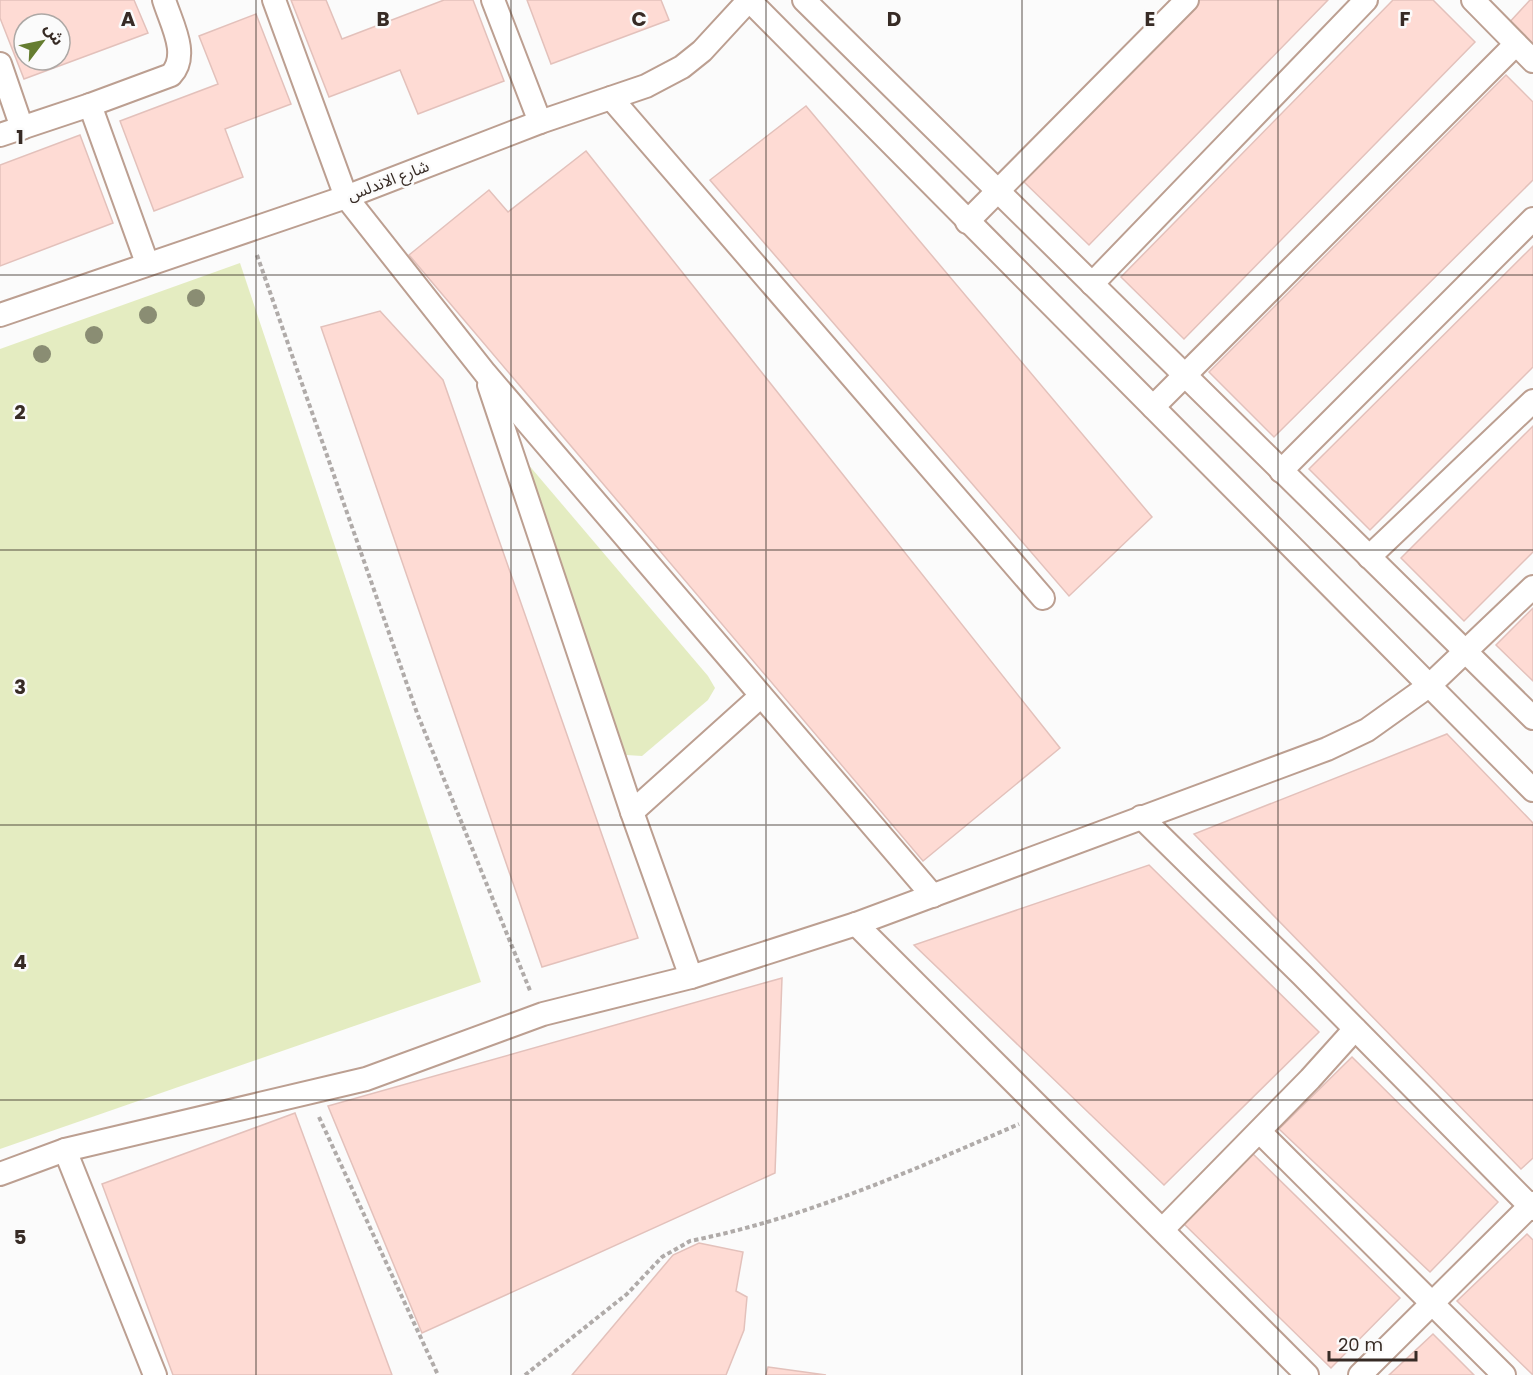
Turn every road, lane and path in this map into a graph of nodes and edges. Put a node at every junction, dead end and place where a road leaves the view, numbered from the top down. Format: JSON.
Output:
{"nodes":[{"id":1,"x":164,"y":0,"type":"edge"},
{"id":2,"x":274,"y":0,"type":"edge"},
{"id":3,"x":493,"y":0,"type":"edge"},
{"id":4,"x":749,"y":0,"type":"edge"},
{"id":5,"x":804,"y":0,"type":"edge"},
{"id":6,"x":1187,"y":0,"type":"edge"},
{"id":7,"x":1366,"y":0,"type":"edge"},
{"id":8,"x":1479,"y":2,"type":"edge"},
{"id":9,"x":1516,"y":44,"type":"junction"},
{"id":10,"x":1533,"y":61,"type":"edge"},
{"id":11,"x":0,"y":64,"type":"edge"},
{"id":12,"x":611,"y":98,"type":"junction"},
{"id":13,"x":90,"y":105,"type":"junction"},
{"id":14,"x":540,"y":122,"type":"junction"},
{"id":15,"x":22,"y":128,"type":"junction"},
{"id":16,"x":0,"y":135,"type":"edge"},
{"id":17,"x":998,"y":190,"type":"junction"},
{"id":18,"x":346,"y":196,"type":"junction"},
{"id":19,"x":1533,"y":219,"type":"edge"},
{"id":20,"x":967,"y":222,"type":"junction"},
{"id":21,"x":248,"y":230,"type":"junction"},
{"id":22,"x":147,"y":263,"type":"junction"},
{"id":23,"x":1092,"y":284,"type":"junction"},
{"id":24,"x":0,"y":315,"type":"edge"},
{"id":25,"x":485,"y":373,"type":"junction"},
{"id":26,"x":1186,"y":376,"type":"junction"},
{"id":27,"x":1533,"y":401,"type":"edge"},
{"id":28,"x":1153,"y":407,"type":"junction"},
{"id":29,"x":1281,"y":471,"type":"junction"},
{"id":30,"x":1369,"y":556,"type":"junction"},
{"id":31,"x":1533,"y":587,"type":"edge"},
{"id":32,"x":1043,"y":598,"type":"dead end"},
{"id":33,"x":1467,"y":652,"type":"junction"},
{"id":34,"x":1430,"y":686,"type":"junction"},
{"id":35,"x":761,"y":696,"type":"junction"},
{"id":36,"x":1533,"y":718,"type":"edge"},
{"id":37,"x":1533,"y":790,"type":"edge"},
{"id":38,"x":632,"y":812,"type":"junction"},
{"id":39,"x":1141,"y":817,"type":"junction"},
{"id":40,"x":933,"y":896,"type":"junction"},
{"id":41,"x":856,"y":924,"type":"junction"},
{"id":42,"x":691,"y":976,"type":"junction"},
{"id":43,"x":543,"y":1014,"type":"junction"},
{"id":44,"x":1355,"y":1029,"type":"junction"},
{"id":45,"x":308,"y":1091,"type":"junction"},
{"id":46,"x":1046,"y":1112,"type":"junction"},
{"id":47,"x":1260,"y":1132,"type":"junction"},
{"id":48,"x":65,"y":1150,"type":"junction"},
{"id":49,"x":0,"y":1174,"type":"edge"},
{"id":50,"x":1532,"y":1206,"type":"edge"},
{"id":51,"x":1163,"y":1229,"type":"junction"},
{"id":52,"x":1432,"y":1304,"type":"junction"},
{"id":53,"x":155,"y":1375,"type":"edge"},
{"id":54,"x":438,"y":1375,"type":"edge"},
{"id":55,"x":525,"y":1375,"type":"edge"},
{"id":56,"x":1307,"y":1375,"type":"edge"},
{"id":57,"x":1360,"y":1375,"type":"edge"},
{"id":58,"x":1503,"y":1375,"type":"edge"}],
"edges":[{"from":1,"to":13,"type":"street"},
{"from":2,"to":18,"type":"street"},
{"from":3,"to":14,"type":"street"},
{"from":4,"to":12,"type":"street","name":"شارع الاندلس"},
{"from":4,"to":20,"type":"street"},
{"from":5,"to":17,"type":"street"},
{"from":6,"to":17,"type":"street"},
{"from":7,"to":23,"type":"street"},
{"from":8,"to":9,"type":"street"},
{"from":9,"to":10,"type":"street"},
{"from":9,"to":26,"type":"street"},
{"from":11,"to":15,"type":"street"},
{"from":12,"to":14,"type":"street","name":"شارع الاندلس"},
{"from":12,"to":32,"type":"street"},
{"from":13,"to":15,"type":"street"},
{"from":13,"to":22,"type":"street"},
{"from":14,"to":18,"type":"street","name":"شارع الاندلس"},
{"from":15,"to":16,"type":"street"},
{"from":17,"to":20,"type":"street"},
{"from":17,"to":23,"type":"street"},
{"from":18,"to":21,"type":"street","name":"شارع الاندلس"},
{"from":18,"to":25,"type":"street"},
{"from":19,"to":29,"type":"street"},
{"from":20,"to":28,"type":"street"},
{"from":21,"to":22,"type":"street","name":"شارع الاندلس"},
{"from":21,"to":43,"type":"path"},
{"from":22,"to":24,"type":"street","name":"شارع الاندلس"},
{"from":23,"to":26,"type":"street"},
{"from":25,"to":35,"type":"street"},
{"from":25,"to":38,"type":"street"},
{"from":26,"to":28,"type":"street"},
{"from":26,"to":29,"type":"street"},
{"from":27,"to":30,"type":"street"},
{"from":28,"to":34,"type":"street"},
{"from":29,"to":30,"type":"street"},
{"from":30,"to":33,"type":"street"},
{"from":31,"to":33,"type":"street"},
{"from":33,"to":34,"type":"street"},
{"from":33,"to":36,"type":"street"},
{"from":34,"to":37,"type":"street"},
{"from":34,"to":39,"type":"street"},
{"from":35,"to":38,"type":"street"},
{"from":35,"to":40,"type":"street"},
{"from":38,"to":42,"type":"street"},
{"from":39,"to":40,"type":"street"},
{"from":39,"to":44,"type":"street"},
{"from":40,"to":41,"type":"street"},
{"from":41,"to":42,"type":"street"},
{"from":41,"to":46,"type":"street"},
{"from":42,"to":43,"type":"street"},
{"from":43,"to":45,"type":"street"},
{"from":44,"to":47,"type":"street"},
{"from":44,"to":50,"type":"street"},
{"from":45,"to":48,"type":"street"},
{"from":45,"to":54,"type":"path"},
{"from":46,"to":51,"type":"street"},
{"from":46,"to":55,"type":"path"},
{"from":47,"to":51,"type":"street"},
{"from":47,"to":52,"type":"street"},
{"from":48,"to":49,"type":"street"},
{"from":48,"to":53,"type":"street"},
{"from":50,"to":52,"type":"street"},
{"from":51,"to":56,"type":"street"},
{"from":52,"to":57,"type":"street"},
{"from":52,"to":58,"type":"street"}]}
